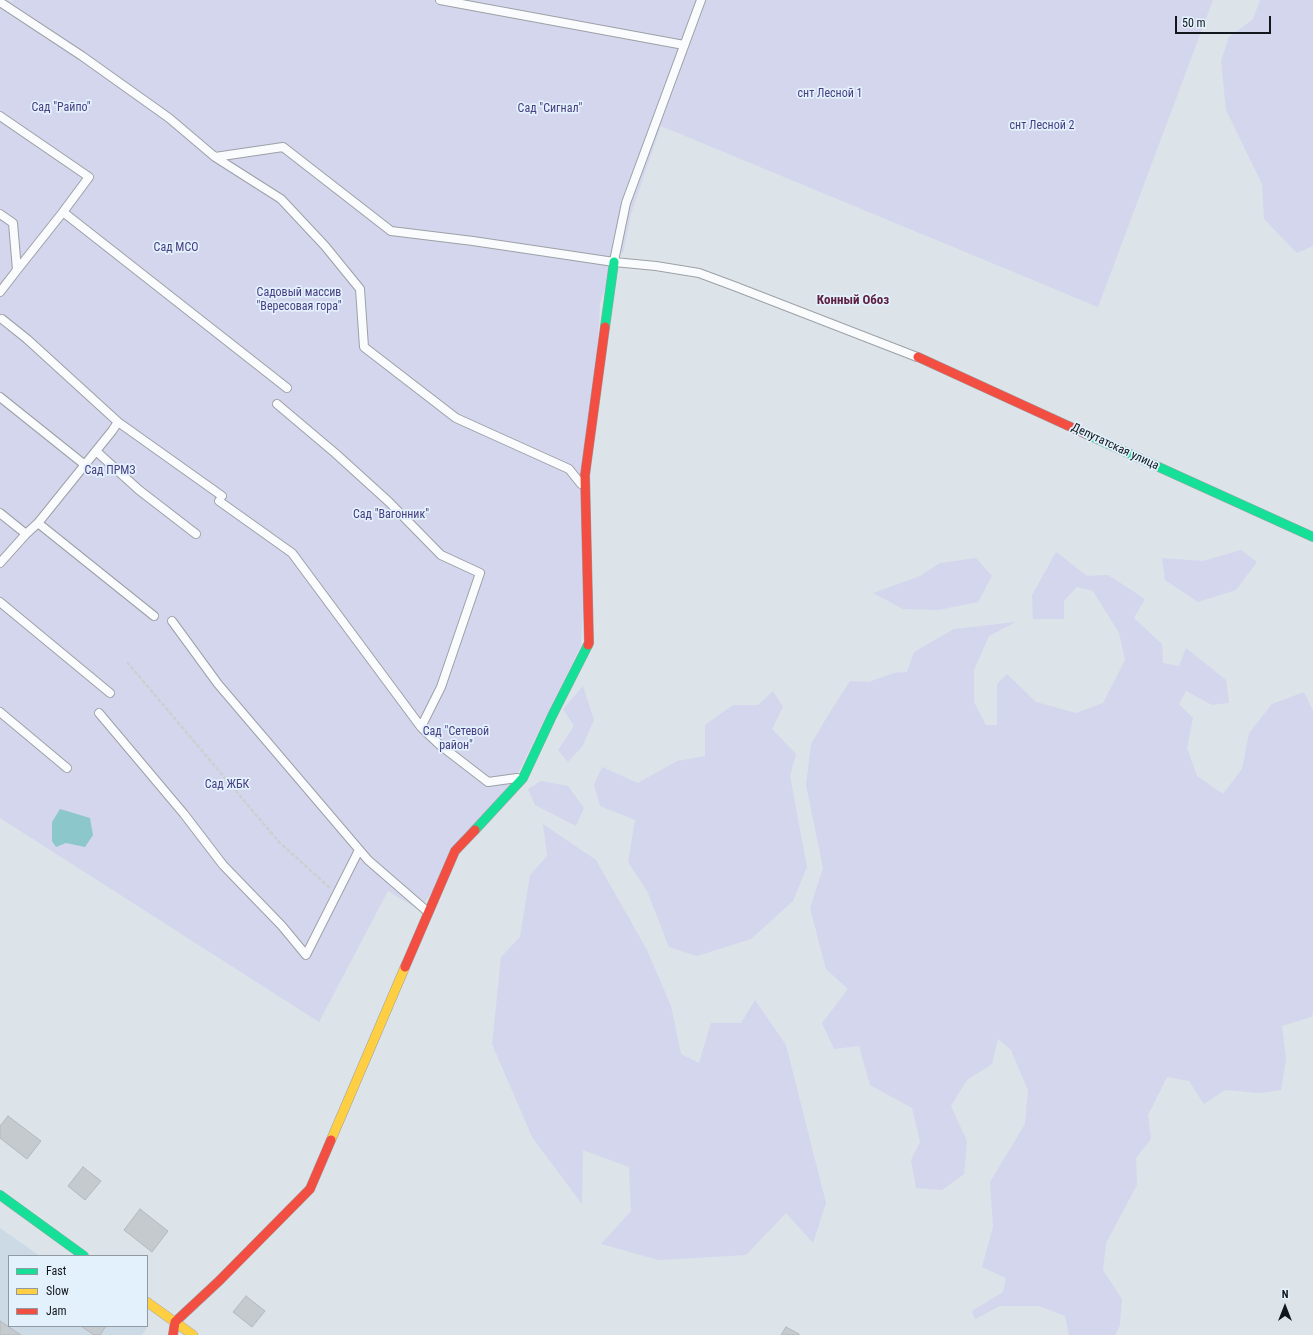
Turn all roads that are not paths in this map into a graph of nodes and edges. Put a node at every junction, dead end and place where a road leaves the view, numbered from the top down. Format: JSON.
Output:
{"nodes":[{"id":1,"x":440,"y":0,"type":"edge"},
{"id":2,"x":701,"y":0,"type":"edge"},
{"id":3,"x":0,"y":2,"type":"edge"},
{"id":4,"x":684,"y":45,"type":"junction"},
{"id":5,"x":0,"y":116,"type":"edge"},
{"id":6,"x":216,"y":157,"type":"junction"},
{"id":7,"x":63,"y":212,"type":"junction"},
{"id":8,"x":0,"y":214,"type":"edge"},
{"id":9,"x":614,"y":262,"type":"junction"},
{"id":10,"x":16,"y":270,"type":"junction"},
{"id":11,"x":0,"y":292,"type":"edge"},
{"id":12,"x":2,"y":319,"type":"dead end"},
{"id":13,"x":918,"y":357,"type":"joint"},
{"id":14,"x":287,"y":388,"type":"dead end"},
{"id":15,"x":0,"y":397,"type":"edge"},
{"id":16,"x":278,"y":404,"type":"dead end"},
{"id":17,"x":118,"y":422,"type":"junction"},
{"id":18,"x":96,"y":451,"type":"junction"},
{"id":19,"x":85,"y":465,"type":"junction"},
{"id":20,"x":586,"y":490,"type":"junction"},
{"id":21,"x":0,"y":513,"type":"edge"},
{"id":22,"x":38,"y":523,"type":"junction"},
{"id":23,"x":26,"y":534,"type":"junction"},
{"id":24,"x":196,"y":534,"type":"dead end"},
{"id":25,"x":1313,"y":537,"type":"edge"},
{"id":26,"x":0,"y":563,"type":"edge"},
{"id":27,"x":0,"y":602,"type":"edge"},
{"id":28,"x":154,"y":616,"type":"dead end"},
{"id":29,"x":172,"y":621,"type":"dead end"},
{"id":30,"x":110,"y":693,"type":"dead end"},
{"id":31,"x":0,"y":712,"type":"edge"},
{"id":32,"x":99,"y":714,"type":"dead end"},
{"id":33,"x":421,"y":727,"type":"junction"},
{"id":34,"x":68,"y":768,"type":"dead end"},
{"id":35,"x":523,"y":778,"type":"junction"},
{"id":36,"x":359,"y":850,"type":"junction"},
{"id":37,"x":429,"y":912,"type":"junction"},
{"id":38,"x":0,"y":1195,"type":"edge"},
{"id":39,"x":83,"y":1255,"type":"edge"},
{"id":40,"x":148,"y":1303,"type":"edge"},
{"id":41,"x":175,"y":1322,"type":"junction"},
{"id":42,"x":173,"y":1335,"type":"edge"},
{"id":43,"x":193,"y":1335,"type":"edge"}],
"edges":[{"from":1,"to":4,"type":"lane"},
{"from":2,"to":4,"type":"lane"},
{"from":3,"to":6,"type":"lane"},
{"from":4,"to":9,"type":"lane"},
{"from":5,"to":7,"type":"lane"},
{"from":6,"to":9,"type":"lane"},
{"from":6,"to":20,"type":"lane"},
{"from":7,"to":10,"type":"lane"},
{"from":7,"to":14,"type":"lane"},
{"from":8,"to":10,"type":"lane"},
{"from":9,"to":13,"type":"lane"},
{"from":9,"to":20,"type":"street"},
{"from":10,"to":11,"type":"lane"},
{"from":12,"to":17,"type":"lane"},
{"from":13,"to":25,"type":"street","name":"Депутатская улица"},
{"from":15,"to":19,"type":"lane"},
{"from":16,"to":33,"type":"lane"},
{"from":17,"to":18,"type":"lane"},
{"from":17,"to":33,"type":"lane"},
{"from":18,"to":19,"type":"lane"},
{"from":18,"to":24,"type":"lane"},
{"from":19,"to":22,"type":"lane"},
{"from":20,"to":35,"type":"street"},
{"from":21,"to":23,"type":"lane"},
{"from":22,"to":23,"type":"lane"},
{"from":22,"to":28,"type":"lane"},
{"from":23,"to":26,"type":"lane"},
{"from":27,"to":30,"type":"lane"},
{"from":29,"to":36,"type":"lane"},
{"from":31,"to":34,"type":"lane"},
{"from":32,"to":36,"type":"lane"},
{"from":33,"to":35,"type":"lane"},
{"from":35,"to":37,"type":"street"},
{"from":36,"to":37,"type":"lane"},
{"from":37,"to":41,"type":"street"},
{"from":38,"to":39,"type":"street"},
{"from":40,"to":41,"type":"street"},
{"from":41,"to":42,"type":"street"},
{"from":41,"to":43,"type":"street"}]}
